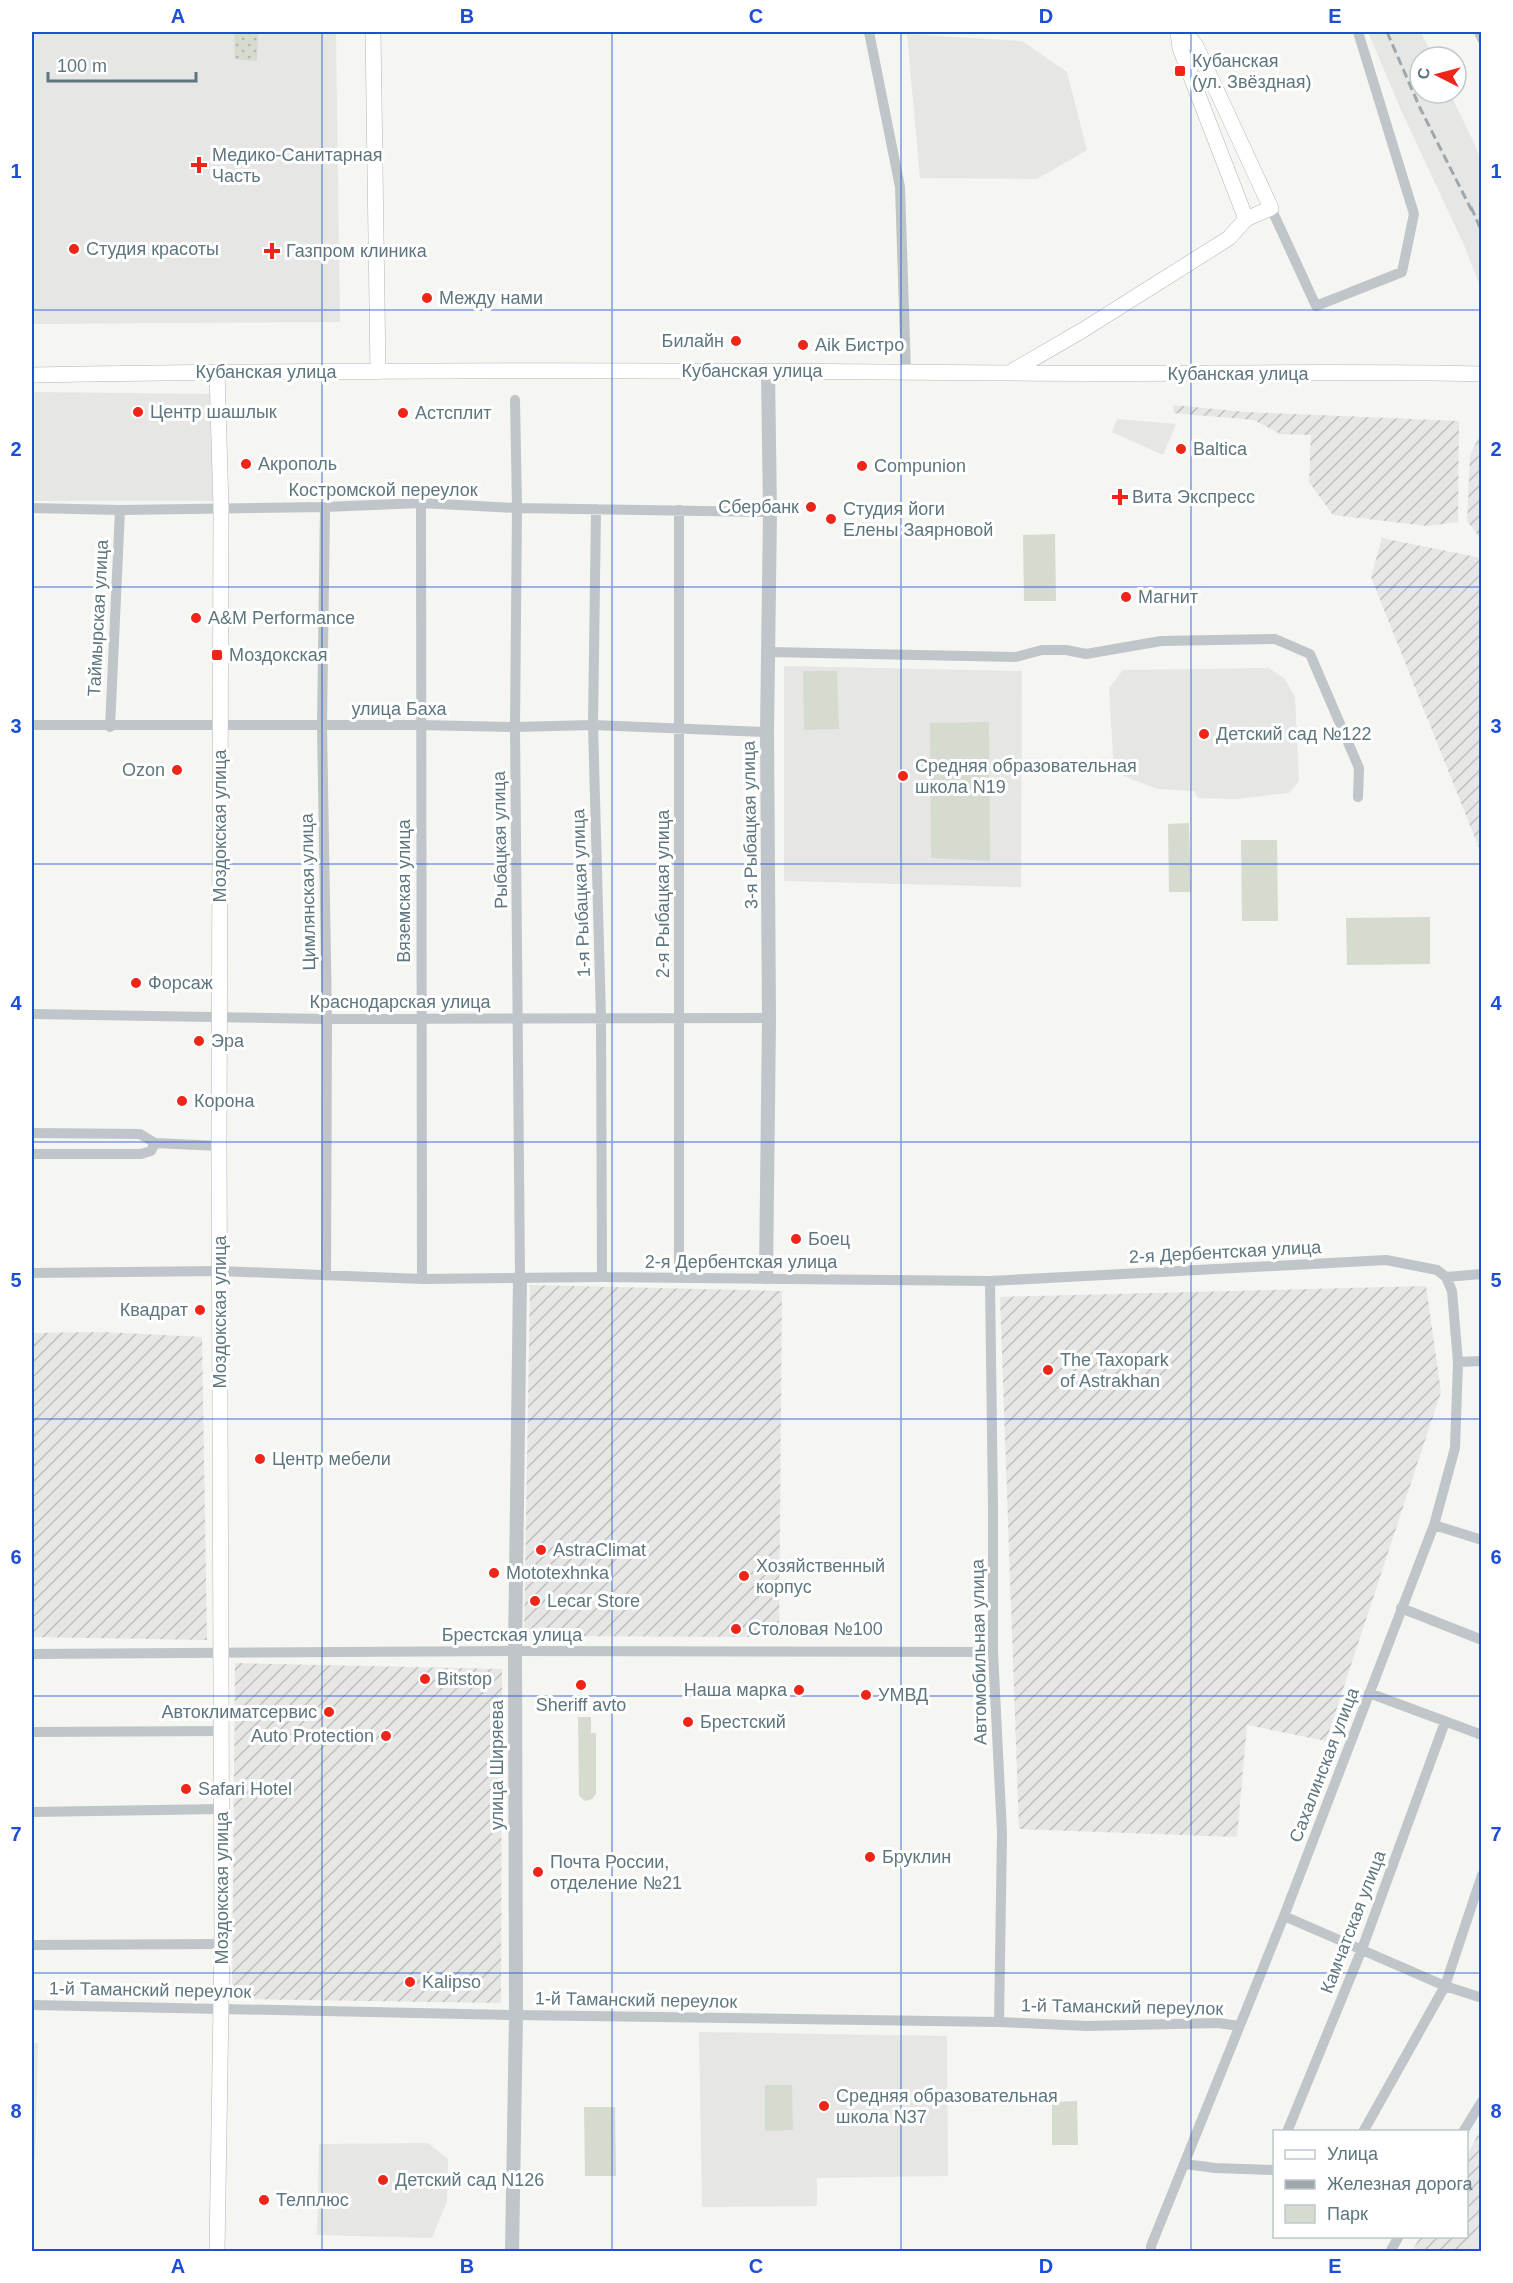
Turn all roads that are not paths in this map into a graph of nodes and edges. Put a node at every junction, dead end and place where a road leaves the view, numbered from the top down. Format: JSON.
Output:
{"nodes":[{"id":1,"x":373,"y":32,"type":"edge"},
{"id":2,"x":869,"y":32,"type":"edge"},
{"id":3,"x":1178,"y":32,"type":"edge"},
{"id":4,"x":1185,"y":32,"type":"edge"},
{"id":5,"x":1358,"y":32,"type":"edge"},
{"id":6,"x":1479,"y":32,"type":"edge"},
{"id":7,"x":1482,"y":39,"type":"edge"},
{"id":8,"x":1271,"y":208,"type":"junction"},
{"id":9,"x":1246,"y":219,"type":"junction"},
{"id":10,"x":217,"y":372,"type":"junction"},
{"id":11,"x":378,"y":372,"type":"junction"},
{"id":12,"x":768,"y":372,"type":"junction"},
{"id":13,"x":906,"y":372,"type":"junction"},
{"id":14,"x":1009,"y":374,"type":"junction"},
{"id":15,"x":1477,"y":374,"type":"edge"},
{"id":16,"x":32,"y":375,"type":"edge"},
{"id":17,"x":515,"y":400,"type":"dead end"},
{"id":18,"x":421,"y":503,"type":"junction"},
{"id":19,"x":325,"y":507,"type":"junction"},
{"id":20,"x":32,"y":508,"type":"edge"},
{"id":21,"x":221,"y":508,"type":"junction"},
{"id":22,"x":517,"y":508,"type":"junction"},
{"id":23,"x":596,"y":509,"type":"junction"},
{"id":24,"x":120,"y":510,"type":"junction"},
{"id":25,"x":679,"y":510,"type":"junction"},
{"id":26,"x":770,"y":512,"type":"junction"},
{"id":27,"x":769,"y":652,"type":"junction"},
{"id":28,"x":32,"y":725,"type":"edge"},
{"id":29,"x":420,"y":725,"type":"junction"},
{"id":30,"x":593,"y":725,"type":"junction"},
{"id":31,"x":322,"y":726,"type":"junction"},
{"id":32,"x":110,"y":727,"type":"junction"},
{"id":33,"x":220,"y":727,"type":"junction"},
{"id":34,"x":679,"y":727,"type":"junction"},
{"id":35,"x":515,"y":728,"type":"junction"},
{"id":36,"x":767,"y":732,"type":"junction"},
{"id":37,"x":1358,"y":797,"type":"dead end"},
{"id":38,"x":32,"y":1014,"type":"edge"},
{"id":39,"x":219,"y":1016,"type":"junction"},
{"id":40,"x":519,"y":1018,"type":"junction"},
{"id":41,"x":601,"y":1018,"type":"junction"},
{"id":42,"x":769,"y":1018,"type":"junction"},
{"id":43,"x":327,"y":1019,"type":"junction"},
{"id":44,"x":420,"y":1019,"type":"junction"},
{"id":45,"x":680,"y":1019,"type":"junction"},
{"id":46,"x":32,"y":1133,"type":"edge"},
{"id":47,"x":154,"y":1143,"type":"junction"},
{"id":48,"x":219,"y":1146,"type":"junction"},
{"id":49,"x":32,"y":1154,"type":"edge"},
{"id":50,"x":220,"y":1271,"type":"junction"},
{"id":51,"x":32,"y":1273,"type":"edge"},
{"id":52,"x":1482,"y":1274,"type":"edge"},
{"id":53,"x":326,"y":1276,"type":"junction"},
{"id":54,"x":602,"y":1277,"type":"junction"},
{"id":55,"x":766,"y":1277,"type":"junction"},
{"id":56,"x":1446,"y":1277,"type":"junction"},
{"id":57,"x":678,"y":1278,"type":"junction"},
{"id":58,"x":422,"y":1279,"type":"junction"},
{"id":59,"x":520,"y":1279,"type":"junction"},
{"id":60,"x":990,"y":1281,"type":"junction"},
{"id":61,"x":1458,"y":1362,"type":"junction"},
{"id":62,"x":1482,"y":1362,"type":"edge"},
{"id":63,"x":1434,"y":1525,"type":"junction"},
{"id":64,"x":1482,"y":1540,"type":"edge"},
{"id":65,"x":1401,"y":1608,"type":"junction"},
{"id":66,"x":1482,"y":1640,"type":"edge"},
{"id":67,"x":515,"y":1651,"type":"junction"},
{"id":68,"x":221,"y":1652,"type":"junction"},
{"id":69,"x":993,"y":1652,"type":"junction"},
{"id":70,"x":32,"y":1654,"type":"edge"},
{"id":71,"x":1369,"y":1694,"type":"junction"},
{"id":72,"x":1446,"y":1722,"type":"junction"},
{"id":73,"x":221,"y":1731,"type":"junction"},
{"id":74,"x":32,"y":1732,"type":"edge"},
{"id":75,"x":1482,"y":1735,"type":"edge"},
{"id":76,"x":221,"y":1809,"type":"junction"},
{"id":77,"x":32,"y":1812,"type":"edge"},
{"id":78,"x":1482,"y":1875,"type":"edge"},
{"id":79,"x":1284,"y":1916,"type":"junction"},
{"id":80,"x":222,"y":1944,"type":"junction"},
{"id":81,"x":32,"y":1945,"type":"edge"},
{"id":82,"x":1362,"y":1949,"type":"junction"},
{"id":83,"x":1445,"y":1986,"type":"junction"},
{"id":84,"x":1482,"y":1998,"type":"edge"},
{"id":85,"x":32,"y":2005,"type":"edge"},
{"id":86,"x":222,"y":2008,"type":"junction"},
{"id":87,"x":516,"y":2015,"type":"junction"},
{"id":88,"x":999,"y":2022,"type":"junction"},
{"id":89,"x":1239,"y":2026,"type":"junction"},
{"id":90,"x":1482,"y":2101,"type":"edge"},
{"id":91,"x":1288,"y":2130,"type":"edge"},
{"id":92,"x":1364,"y":2130,"type":"edge"},
{"id":93,"x":1465,"y":2130,"type":"edge"},
{"id":94,"x":1185,"y":2164,"type":"junction"},
{"id":95,"x":1273,"y":2167,"type":"edge"},
{"id":96,"x":1398,"y":2238,"type":"edge"},
{"id":97,"x":217,"y":2252,"type":"edge"},
{"id":98,"x":512,"y":2252,"type":"edge"},
{"id":99,"x":1150,"y":2252,"type":"edge"},
{"id":100,"x":1390,"y":2252,"type":"edge"}],
"edges":[{"from":1,"to":11,"type":"main road"},
{"from":2,"to":13,"type":"street"},
{"from":3,"to":9,"type":"main road"},
{"from":4,"to":8,"type":"main road"},
{"from":5,"to":8,"type":"street"},
{"from":6,"to":7,"type":"street"},
{"from":8,"to":9,"type":"main road"},
{"from":9,"to":14,"type":"main road"},
{"from":10,"to":11,"type":"main road","name":"Кубанская улица"},
{"from":10,"to":16,"type":"main road","name":"Кубанская улица"},
{"from":10,"to":21,"type":"main road","name":"Моздокская улица"},
{"from":11,"to":12,"type":"main road","name":"Кубанская улица"},
{"from":12,"to":13,"type":"main road","name":"Кубанская улица"},
{"from":12,"to":26,"type":"street","name":"3-я Рыбацкая улица"},
{"from":13,"to":14,"type":"main road","name":"Кубанская улица"},
{"from":14,"to":15,"type":"main road","name":"Кубанская улица"},
{"from":17,"to":22,"type":"street","name":"Рыбацкая улица"},
{"from":18,"to":19,"type":"street","name":"Костромской переулок"},
{"from":18,"to":22,"type":"street","name":"Костромской переулок"},
{"from":18,"to":29,"type":"street","name":"Вяземская улица"},
{"from":19,"to":21,"type":"street","name":"Костромской переулок"},
{"from":19,"to":31,"type":"street","name":"Цимлянская улица"},
{"from":20,"to":24,"type":"street","name":"Костромской переулок"},
{"from":21,"to":24,"type":"street","name":"Костромской переулок"},
{"from":21,"to":33,"type":"main road","name":"Моздокская улица"},
{"from":22,"to":23,"type":"street","name":"Костромской переулок"},
{"from":22,"to":35,"type":"street","name":"Рыбацкая улица"},
{"from":23,"to":25,"type":"street","name":"Костромской переулок"},
{"from":23,"to":30,"type":"street","name":"1-я Рыбацкая улица"},
{"from":24,"to":32,"type":"street","name":"Таймырская улица"},
{"from":25,"to":26,"type":"street","name":"Костромской переулок"},
{"from":25,"to":34,"type":"street","name":"2-я Рыбацкая улица"},
{"from":26,"to":27,"type":"street","name":"3-я Рыбацкая улица"},
{"from":27,"to":36,"type":"street","name":"3-я Рыбацкая улица"},
{"from":27,"to":37,"type":"street"},
{"from":28,"to":32,"type":"street","name":"улица Баха"},
{"from":29,"to":31,"type":"street","name":"улица Баха"},
{"from":29,"to":35,"type":"street","name":"улица Баха"},
{"from":29,"to":44,"type":"street","name":"Вяземская улица"},
{"from":30,"to":34,"type":"street","name":"улица Баха"},
{"from":30,"to":35,"type":"street","name":"улица Баха"},
{"from":30,"to":41,"type":"street","name":"1-я Рыбацкая улица"},
{"from":31,"to":33,"type":"street","name":"улица Баха"},
{"from":31,"to":43,"type":"street","name":"Цимлянская улица"},
{"from":32,"to":33,"type":"street","name":"улица Баха"},
{"from":33,"to":39,"type":"main road","name":"Моздокская улица"},
{"from":34,"to":36,"type":"street","name":"улица Баха"},
{"from":34,"to":45,"type":"street","name":"2-я Рыбацкая улица"},
{"from":35,"to":40,"type":"street","name":"Рыбацкая улица"},
{"from":36,"to":42,"type":"street","name":"3-я Рыбацкая улица"},
{"from":38,"to":39,"type":"street","name":"Краснодарская улица"},
{"from":39,"to":43,"type":"street","name":"Краснодарская улица"},
{"from":39,"to":48,"type":"main road","name":"Моздокская улица"},
{"from":40,"to":41,"type":"street","name":"Краснодарская улица"},
{"from":40,"to":44,"type":"street","name":"Краснодарская улица"},
{"from":40,"to":59,"type":"street","name":"Рыбацкая улица"},
{"from":41,"to":45,"type":"street","name":"Краснодарская улица"},
{"from":41,"to":54,"type":"street","name":"1-я Рыбацкая улица"},
{"from":42,"to":45,"type":"street","name":"Краснодарская улица"},
{"from":42,"to":55,"type":"street","name":"3-я Рыбацкая улица"},
{"from":43,"to":44,"type":"street","name":"Краснодарская улица"},
{"from":43,"to":53,"type":"street","name":"Цимлянская улица"},
{"from":44,"to":58,"type":"street","name":"Вяземская улица"},
{"from":45,"to":57,"type":"street","name":"2-я Рыбацкая улица"},
{"from":46,"to":47,"type":"street"},
{"from":47,"to":48,"type":"street"},
{"from":47,"to":49,"type":"street"},
{"from":48,"to":50,"type":"main road","name":"Моздокская улица"},
{"from":50,"to":51,"type":"street","name":"2-я Дербентская улица"},
{"from":50,"to":53,"type":"street","name":"2-я Дербентская улица"},
{"from":50,"to":68,"type":"main road","name":"Моздокская улица"},
{"from":52,"to":56,"type":"street"},
{"from":53,"to":58,"type":"street","name":"2-я Дербентская улица"},
{"from":54,"to":57,"type":"street","name":"2-я Дербентская улица"},
{"from":54,"to":59,"type":"street","name":"2-я Дербентская улица"},
{"from":55,"to":57,"type":"street","name":"2-я Дербентская улица"},
{"from":55,"to":60,"type":"street","name":"2-я Дербентская улица"},
{"from":56,"to":60,"type":"street","name":"2-я Дербентская улица"},
{"from":56,"to":61,"type":"street","name":"Сахалинская улица"},
{"from":58,"to":59,"type":"street","name":"2-я Дербентская улица"},
{"from":59,"to":67,"type":"street","name":"улица Ширяева"},
{"from":60,"to":69,"type":"street","name":"Автомобильная улица"},
{"from":61,"to":62,"type":"street"},
{"from":61,"to":63,"type":"street","name":"Сахалинская улица"},
{"from":63,"to":64,"type":"street"},
{"from":63,"to":65,"type":"street","name":"Сахалинская улица"},
{"from":65,"to":66,"type":"street"},
{"from":65,"to":71,"type":"street","name":"Сахалинская улица"},
{"from":67,"to":68,"type":"street","name":"Брестская улица"},
{"from":67,"to":69,"type":"street","name":"Брестская улица"},
{"from":67,"to":87,"type":"street","name":"улица Ширяева"},
{"from":68,"to":70,"type":"street","name":"Брестская улица"},
{"from":68,"to":73,"type":"main road","name":"Моздокская улица"},
{"from":69,"to":88,"type":"street","name":"Автомобильная улица"},
{"from":71,"to":72,"type":"street"},
{"from":71,"to":79,"type":"street","name":"Сахалинская улица"},
{"from":72,"to":75,"type":"street"},
{"from":72,"to":82,"type":"street","name":"Камчатская улица"},
{"from":73,"to":74,"type":"street"},
{"from":73,"to":76,"type":"main road","name":"Моздокская улица"},
{"from":76,"to":77,"type":"street"},
{"from":76,"to":80,"type":"main road","name":"Моздокская улица"},
{"from":78,"to":83,"type":"street"},
{"from":79,"to":82,"type":"street"},
{"from":79,"to":89,"type":"street","name":"Сахалинская улица"},
{"from":80,"to":81,"type":"street"},
{"from":80,"to":86,"type":"main road","name":"Моздокская улица"},
{"from":82,"to":83,"type":"street"},
{"from":82,"to":91,"type":"street","name":"Камчатская улица"},
{"from":83,"to":84,"type":"street"},
{"from":83,"to":92,"type":"street"},
{"from":85,"to":86,"type":"street","name":"1-й Таманский переулок"},
{"from":86,"to":87,"type":"street","name":"1-й Таманский переулок"},
{"from":86,"to":97,"type":"main road","name":"Моздокская улица"},
{"from":87,"to":88,"type":"street","name":"1-й Таманский переулок"},
{"from":87,"to":98,"type":"street","name":"улица Ширяева"},
{"from":88,"to":89,"type":"street","name":"1-й Таманский переулок"},
{"from":89,"to":94,"type":"street","name":"Сахалинская улица"},
{"from":90,"to":93,"type":"street"},
{"from":94,"to":95,"type":"street"},
{"from":94,"to":99,"type":"street","name":"Сахалинская улица"},
{"from":96,"to":100,"type":"street"}]}
